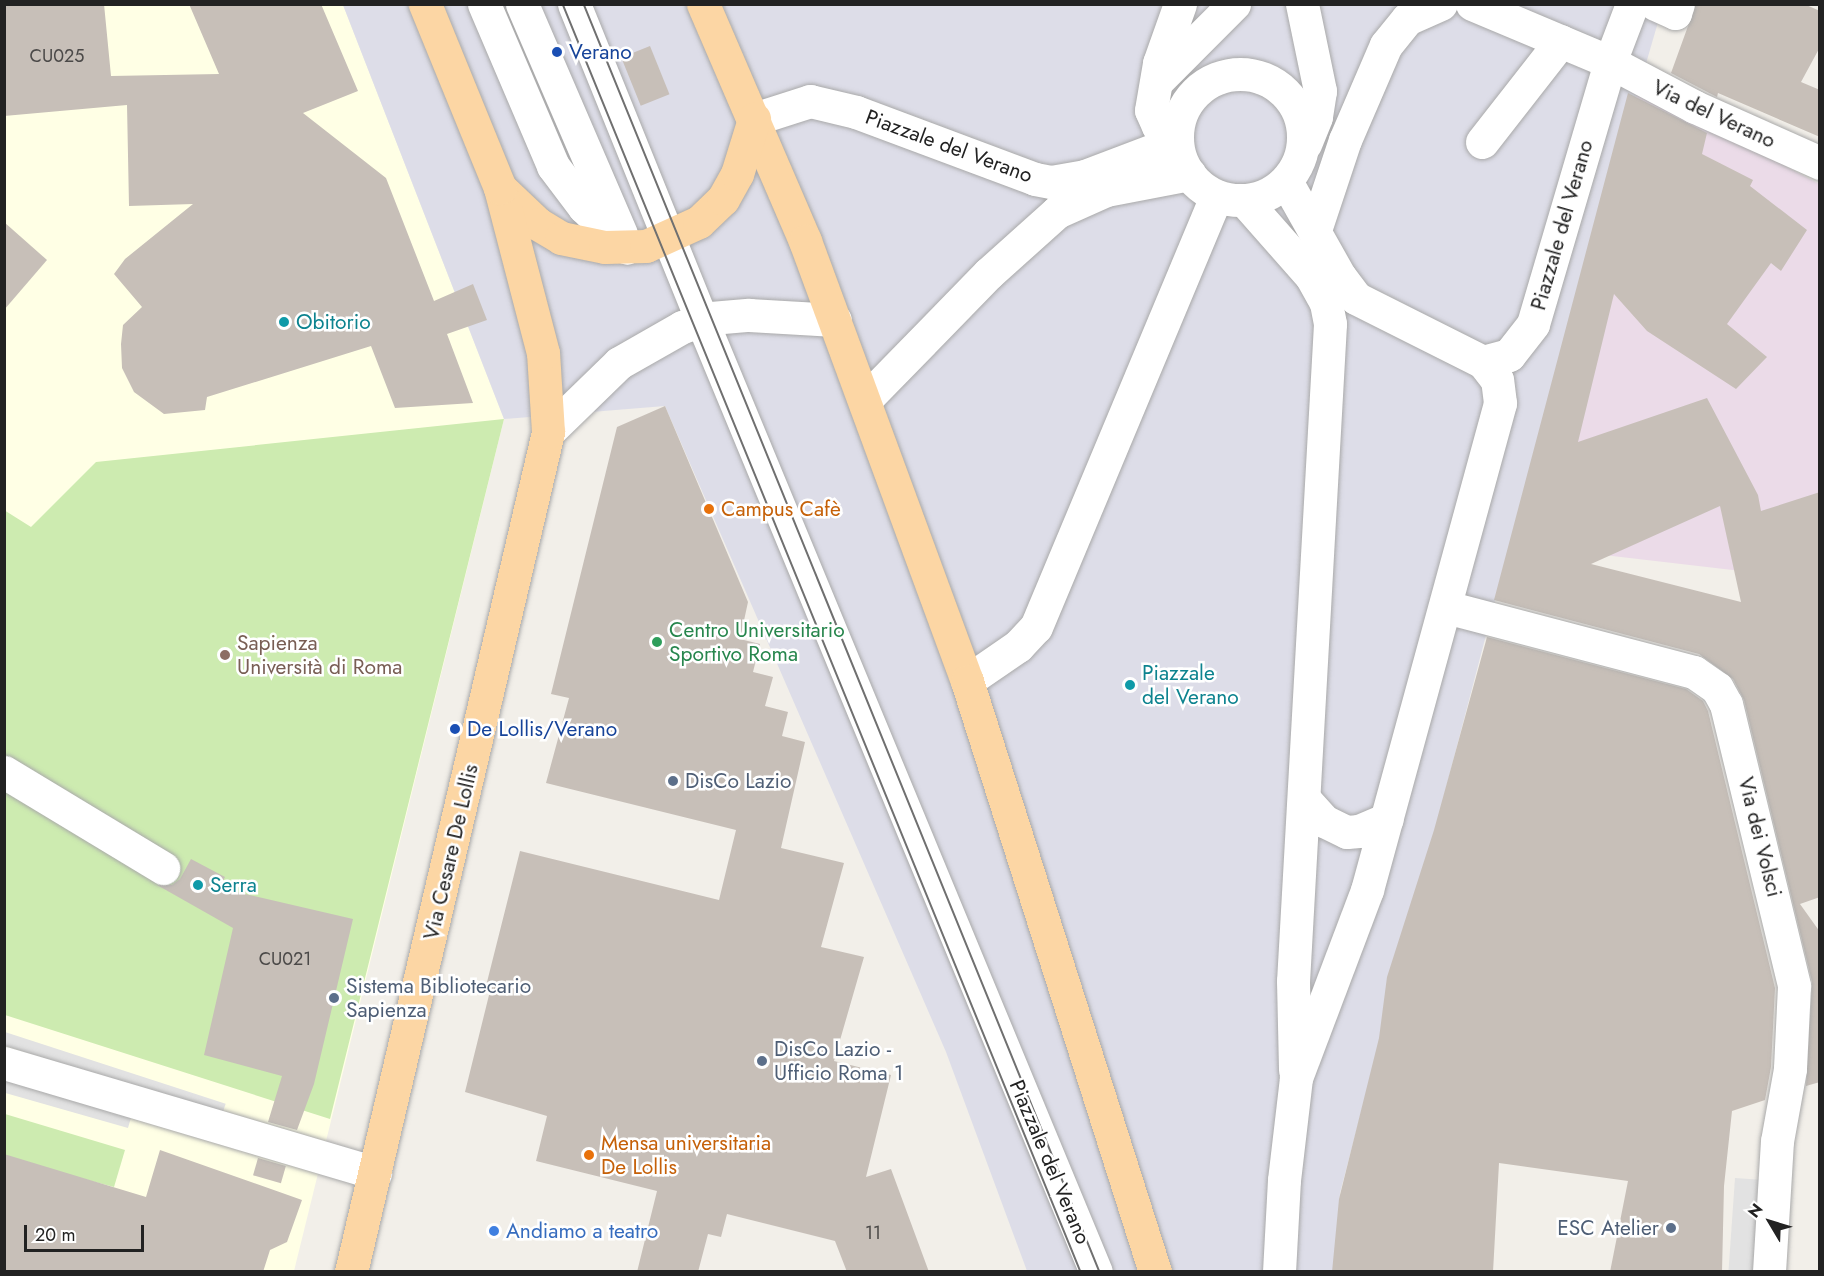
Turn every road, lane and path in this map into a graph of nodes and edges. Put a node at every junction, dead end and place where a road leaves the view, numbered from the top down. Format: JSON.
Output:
{"nodes":[{"id":1,"x":425,"y":4,"type":"edge"},
{"id":2,"x":484,"y":4,"type":"edge"},
{"id":3,"x":522,"y":4,"type":"edge"},
{"id":4,"x":574,"y":4,"type":"edge"},
{"id":5,"x":703,"y":4,"type":"edge"},
{"id":6,"x":1180,"y":4,"type":"edge"},
{"id":7,"x":1234,"y":4,"type":"edge"},
{"id":8,"x":1302,"y":4,"type":"edge"},
{"id":9,"x":1441,"y":4,"type":"edge"},
{"id":10,"x":1472,"y":4,"type":"edge"},
{"id":11,"x":1632,"y":4,"type":"edge"},
{"id":12,"x":1560,"y":41,"type":"junction"},
{"id":13,"x":1610,"y":62,"type":"junction"},
{"id":14,"x":1154,"y":85,"type":"junction"},
{"id":15,"x":754,"y":119,"type":"junction"},
{"id":16,"x":1177,"y":137,"type":"junction"},
{"id":17,"x":1482,"y":142,"type":"dead end"},
{"id":18,"x":1303,"y":148,"type":"junction"},
{"id":19,"x":1820,"y":163,"type":"edge"},
{"id":20,"x":1189,"y":174,"type":"junction"},
{"id":21,"x":1286,"y":181,"type":"junction"},
{"id":22,"x":500,"y":188,"type":"junction"},
{"id":23,"x":1230,"y":198,"type":"junction"},
{"id":24,"x":1315,"y":230,"type":"junction"},
{"id":25,"x":668,"y":238,"type":"junction"},
{"id":26,"x":627,"y":248,"type":"junction"},
{"id":27,"x":835,"y":320,"type":"junction"},
{"id":28,"x":702,"y":321,"type":"junction"},
{"id":29,"x":1483,"y":362,"type":"junction"},
{"id":30,"x":865,"y":400,"type":"junction"},
{"id":31,"x":548,"y":432,"type":"junction"},
{"id":32,"x":1446,"y":607,"type":"junction"},
{"id":33,"x":967,"y":681,"type":"junction"},
{"id":34,"x":4,"y":772,"type":"edge"},
{"id":35,"x":1306,"y":801,"type":"junction"},
{"id":36,"x":1387,"y":819,"type":"junction"},
{"id":37,"x":163,"y":868,"type":"dead end"},
{"id":38,"x":4,"y":1063,"type":"edge"},
{"id":39,"x":1296,"y":1078,"type":"junction"},
{"id":40,"x":375,"y":1173,"type":"junction"},
{"id":41,"x":1280,"y":1256,"type":"edge"},
{"id":42,"x":1158,"y":1269,"type":"edge"},
{"id":43,"x":351,"y":1272,"type":"edge"},
{"id":44,"x":1096,"y":1272,"type":"edge"},
{"id":45,"x":1263,"y":1272,"type":"edge"},
{"id":46,"x":1769,"y":1272,"type":"edge"}],
"edges":[{"from":1,"to":22,"type":"main road"},
{"from":2,"to":26,"type":"street"},
{"from":3,"to":26,"type":"street"},
{"from":4,"to":25,"type":"street","name":"Piazzale del Verano"},
{"from":5,"to":15,"type":"main road"},
{"from":6,"to":14,"type":"street"},
{"from":7,"to":14,"type":"street"},
{"from":8,"to":18,"type":"street"},
{"from":9,"to":24,"type":"street"},
{"from":10,"to":12,"type":"street"},
{"from":11,"to":13,"type":"street","name":"Piazzale del Verano"},
{"from":12,"to":13,"type":"street"},
{"from":12,"to":17,"type":"street"},
{"from":13,"to":19,"type":"street","name":"Via del Verano"},
{"from":13,"to":29,"type":"street","name":"Piazzale del Verano"},
{"from":14,"to":16,"type":"street"},
{"from":15,"to":16,"type":"street","name":"Piazzale del Verano"},
{"from":15,"to":25,"type":"main road"},
{"from":15,"to":27,"type":"main road"},
{"from":16,"to":18,"type":"street"},
{"from":16,"to":20,"type":"street"},
{"from":18,"to":21,"type":"street"},
{"from":20,"to":23,"type":"street"},
{"from":20,"to":30,"type":"street"},
{"from":21,"to":23,"type":"street"},
{"from":21,"to":24,"type":"street"},
{"from":22,"to":26,"type":"main road"},
{"from":22,"to":31,"type":"main road"},
{"from":23,"to":33,"type":"street"},
{"from":23,"to":35,"type":"street"},
{"from":24,"to":29,"type":"street"},
{"from":25,"to":26,"type":"main road"},
{"from":25,"to":28,"type":"street","name":"Piazzale del Verano"},
{"from":27,"to":28,"type":"street"},
{"from":27,"to":30,"type":"main road"},
{"from":28,"to":31,"type":"street"},
{"from":28,"to":44,"type":"street","name":"Piazzale del Verano"},
{"from":29,"to":32,"type":"street"},
{"from":30,"to":33,"type":"main road"},
{"from":31,"to":40,"type":"main road","name":"Via Cesare De Lollis"},
{"from":32,"to":36,"type":"street"},
{"from":32,"to":46,"type":"street","name":"Via dei Volsci"},
{"from":33,"to":42,"type":"main road"},
{"from":34,"to":37,"type":"street"},
{"from":35,"to":36,"type":"street"},
{"from":35,"to":39,"type":"street"},
{"from":36,"to":39,"type":"street"},
{"from":38,"to":40,"type":"street"},
{"from":39,"to":41,"type":"street"},
{"from":40,"to":43,"type":"main road","name":"Via Cesare De Lollis"},
{"from":41,"to":45,"type":"street"}]}
